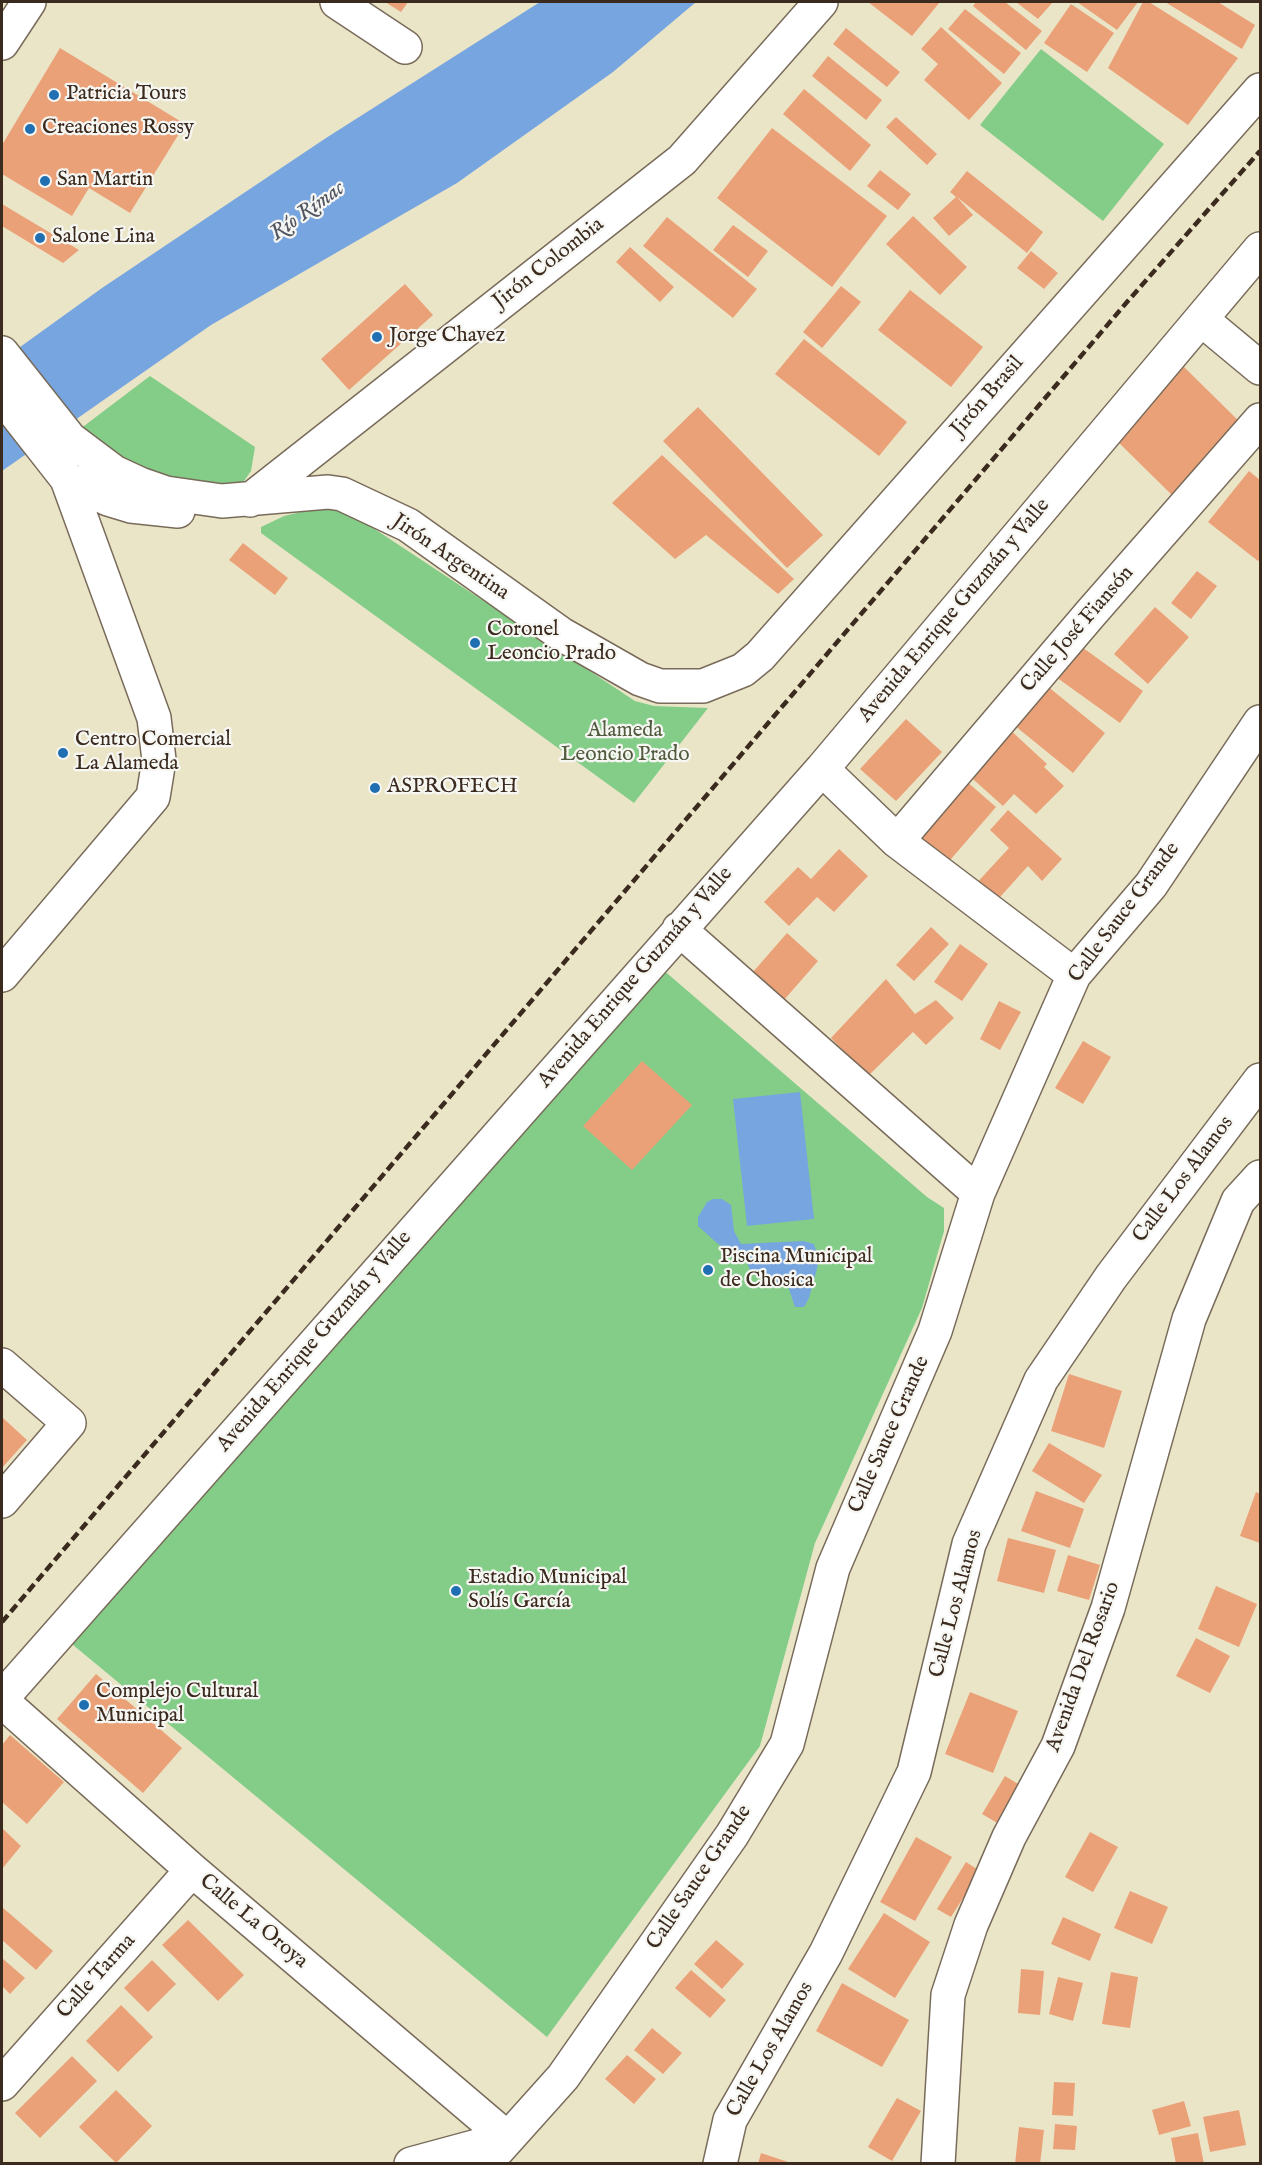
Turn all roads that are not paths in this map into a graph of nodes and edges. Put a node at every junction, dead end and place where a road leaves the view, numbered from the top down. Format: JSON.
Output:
{"nodes":[{"id":1,"x":29,"y":2,"type":"edge"},
{"id":2,"x":337,"y":2,"type":"edge"},
{"id":3,"x":821,"y":2,"type":"edge"},
{"id":4,"x":2,"y":43,"type":"edge"},
{"id":5,"x":405,"y":47,"type":"dead end"},
{"id":6,"x":1260,"y":90,"type":"edge"},
{"id":7,"x":1260,"y":249,"type":"edge"},
{"id":8,"x":1201,"y":319,"type":"junction"},
{"id":9,"x":2,"y":353,"type":"edge"},
{"id":10,"x":1260,"y":368,"type":"edge"},
{"id":11,"x":2,"y":396,"type":"edge"},
{"id":12,"x":1260,"y":420,"type":"edge"},
{"id":13,"x":62,"y":458,"type":"junction"},
{"id":14,"x":250,"y":499,"type":"junction"},
{"id":15,"x":702,"y":686,"type":"joint"},
{"id":16,"x":1260,"y":722,"type":"edge"},
{"id":17,"x":822,"y":769,"type":"junction"},
{"id":18,"x":897,"y":841,"type":"junction"},
{"id":19,"x":679,"y":929,"type":"junction"},
{"id":20,"x":2,"y":975,"type":"edge"},
{"id":21,"x":1074,"y":975,"type":"junction"},
{"id":22,"x":1260,"y":1080,"type":"edge"},
{"id":23,"x":1260,"y":1178,"type":"edge"},
{"id":24,"x":978,"y":1193,"type":"junction"},
{"id":25,"x":2,"y":1365,"type":"edge"},
{"id":26,"x":2,"y":1501,"type":"edge"},
{"id":27,"x":2,"y":1699,"type":"edge"},
{"id":28,"x":192,"y":1870,"type":"junction"},
{"id":29,"x":2,"y":2084,"type":"edge"},
{"id":30,"x":507,"y":2138,"type":"junction"},
{"id":31,"x":411,"y":2163,"type":"edge"},
{"id":32,"x":485,"y":2163,"type":"edge"},
{"id":33,"x":720,"y":2163,"type":"edge"},
{"id":34,"x":938,"y":2163,"type":"edge"}],
"edges":[{"from":1,"to":4,"type":"street"},
{"from":2,"to":5,"type":"street"},
{"from":3,"to":14,"type":"street","name":"Jirón Colombia"},
{"from":6,"to":15,"type":"street","name":"Jirón Brasil"},
{"from":7,"to":8,"type":"street","name":"Avenida Enrique Guzmán y Valle"},
{"from":8,"to":10,"type":"street"},
{"from":8,"to":17,"type":"street","name":"Avenida Enrique Guzmán y Valle"},
{"from":9,"to":13,"type":"street"},
{"from":11,"to":13,"type":"street"},
{"from":12,"to":18,"type":"street","name":"Calle José Fiansón"},
{"from":13,"to":14,"type":"street","name":"Jirón Argentina"},
{"from":13,"to":20,"type":"street"},
{"from":14,"to":15,"type":"street","name":"Jirón Argentina"},
{"from":16,"to":21,"type":"street","name":"Calle Sauce Grande"},
{"from":17,"to":18,"type":"street"},
{"from":17,"to":19,"type":"street","name":"Avenida Enrique Guzmán y Valle"},
{"from":18,"to":21,"type":"street"},
{"from":19,"to":24,"type":"street"},
{"from":19,"to":27,"type":"street","name":"Avenida Enrique Guzmán y Valle"},
{"from":21,"to":24,"type":"street","name":"Calle Sauce Grande"},
{"from":22,"to":33,"type":"street","name":"Calle Los Alamos"},
{"from":23,"to":34,"type":"street","name":"Avenida Del Rosario"},
{"from":24,"to":30,"type":"street","name":"Calle Sauce Grande"},
{"from":25,"to":26,"type":"street"},
{"from":27,"to":28,"type":"street","name":"Calle La Oroya"},
{"from":28,"to":29,"type":"street","name":"Calle Tarma"},
{"from":28,"to":30,"type":"street","name":"Calle La Oroya"},
{"from":30,"to":31,"type":"street"},
{"from":30,"to":32,"type":"street","name":"Calle Sauce Grande"}]}
